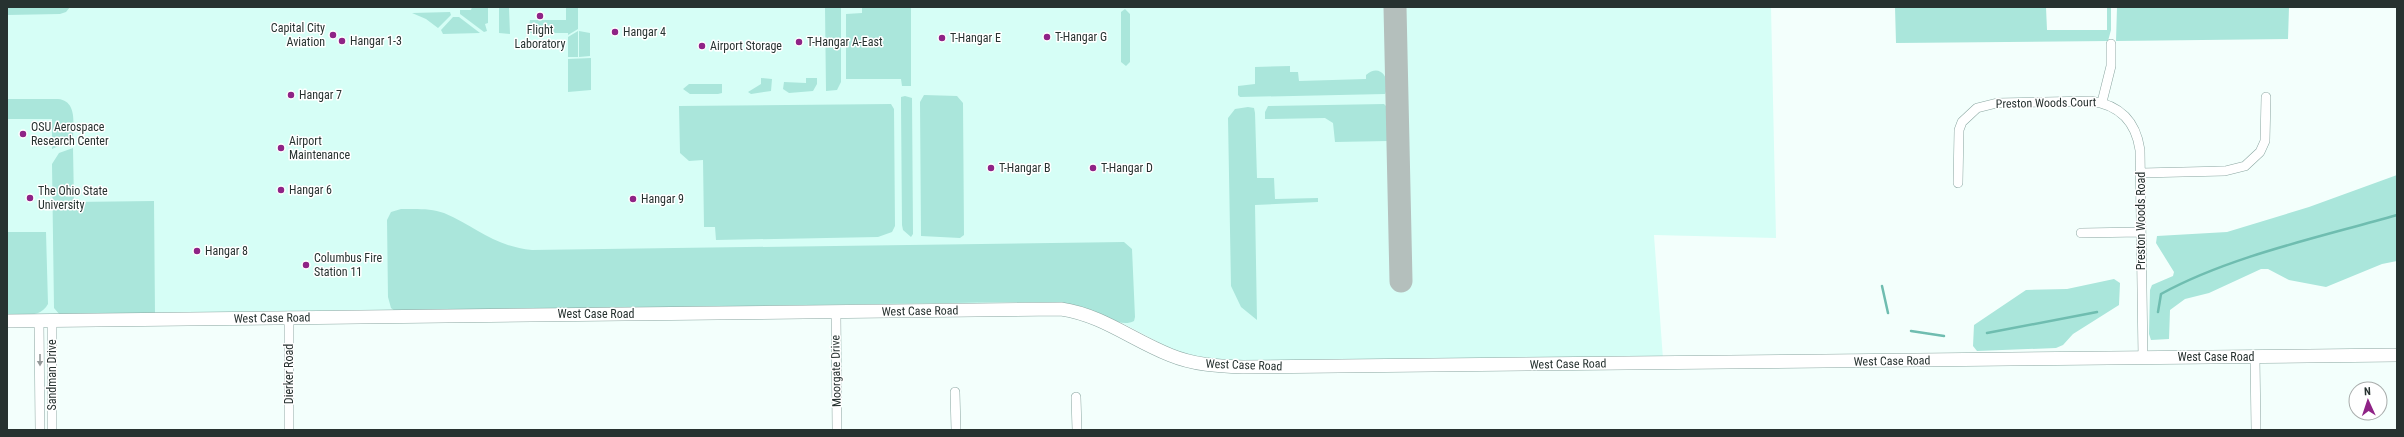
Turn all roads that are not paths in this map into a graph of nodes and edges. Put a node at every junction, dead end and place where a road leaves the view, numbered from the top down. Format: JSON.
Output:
{"nodes":[{"id":1,"x":2111,"y":44,"type":"dead end"},
{"id":2,"x":2266,"y":97,"type":"dead end"},
{"id":3,"x":2102,"y":102,"type":"junction"},
{"id":4,"x":2141,"y":173,"type":"junction"},
{"id":5,"x":1958,"y":183,"type":"dead end"},
{"id":6,"x":2141,"y":232,"type":"junction"},
{"id":7,"x":2081,"y":233,"type":"dead end"},
{"id":8,"x":836,"y":313,"type":"junction"},
{"id":9,"x":289,"y":319,"type":"junction"},
{"id":10,"x":7,"y":321,"type":"edge"},
{"id":11,"x":46,"y":321,"type":"junction"},
{"id":12,"x":2397,"y":355,"type":"edge"},
{"id":13,"x":2255,"y":357,"type":"junction"},
{"id":14,"x":2143,"y":358,"type":"junction"},
{"id":15,"x":955,"y":392,"type":"dead end"},
{"id":16,"x":1076,"y":397,"type":"dead end"},
{"id":17,"x":40,"y":430,"type":"edge"},
{"id":18,"x":52,"y":430,"type":"edge"},
{"id":19,"x":289,"y":430,"type":"edge"},
{"id":20,"x":837,"y":430,"type":"edge"},
{"id":21,"x":956,"y":430,"type":"edge"},
{"id":22,"x":1076,"y":430,"type":"edge"},
{"id":23,"x":2256,"y":430,"type":"edge"}],
"edges":[{"from":1,"to":3,"type":"street"},
{"from":2,"to":4,"type":"street"},
{"from":3,"to":4,"type":"street","name":"Preston Woods Road"},
{"from":3,"to":5,"type":"street","name":"Preston Woods Court"},
{"from":4,"to":6,"type":"street","name":"Preston Woods Road"},
{"from":6,"to":7,"type":"street"},
{"from":6,"to":14,"type":"street","name":"Preston Woods Road"},
{"from":8,"to":9,"type":"main road","name":"West Case Road"},
{"from":8,"to":14,"type":"main road","name":"West Case Road"},
{"from":8,"to":20,"type":"street","name":"Moorgate Drive"},
{"from":9,"to":11,"type":"main road","name":"West Case Road"},
{"from":9,"to":19,"type":"street","name":"Dierker Road"},
{"from":10,"to":11,"type":"main road","name":"West Case Road"},
{"from":11,"to":17,"type":"street","name":"Sandman Drive","one_way":true},
{"from":11,"to":18,"type":"street","name":"Sandman Drive"},
{"from":12,"to":13,"type":"main road","name":"West Case Road"},
{"from":13,"to":14,"type":"main road","name":"West Case Road"},
{"from":13,"to":23,"type":"street"},
{"from":15,"to":21,"type":"street"},
{"from":16,"to":22,"type":"street"}]}
